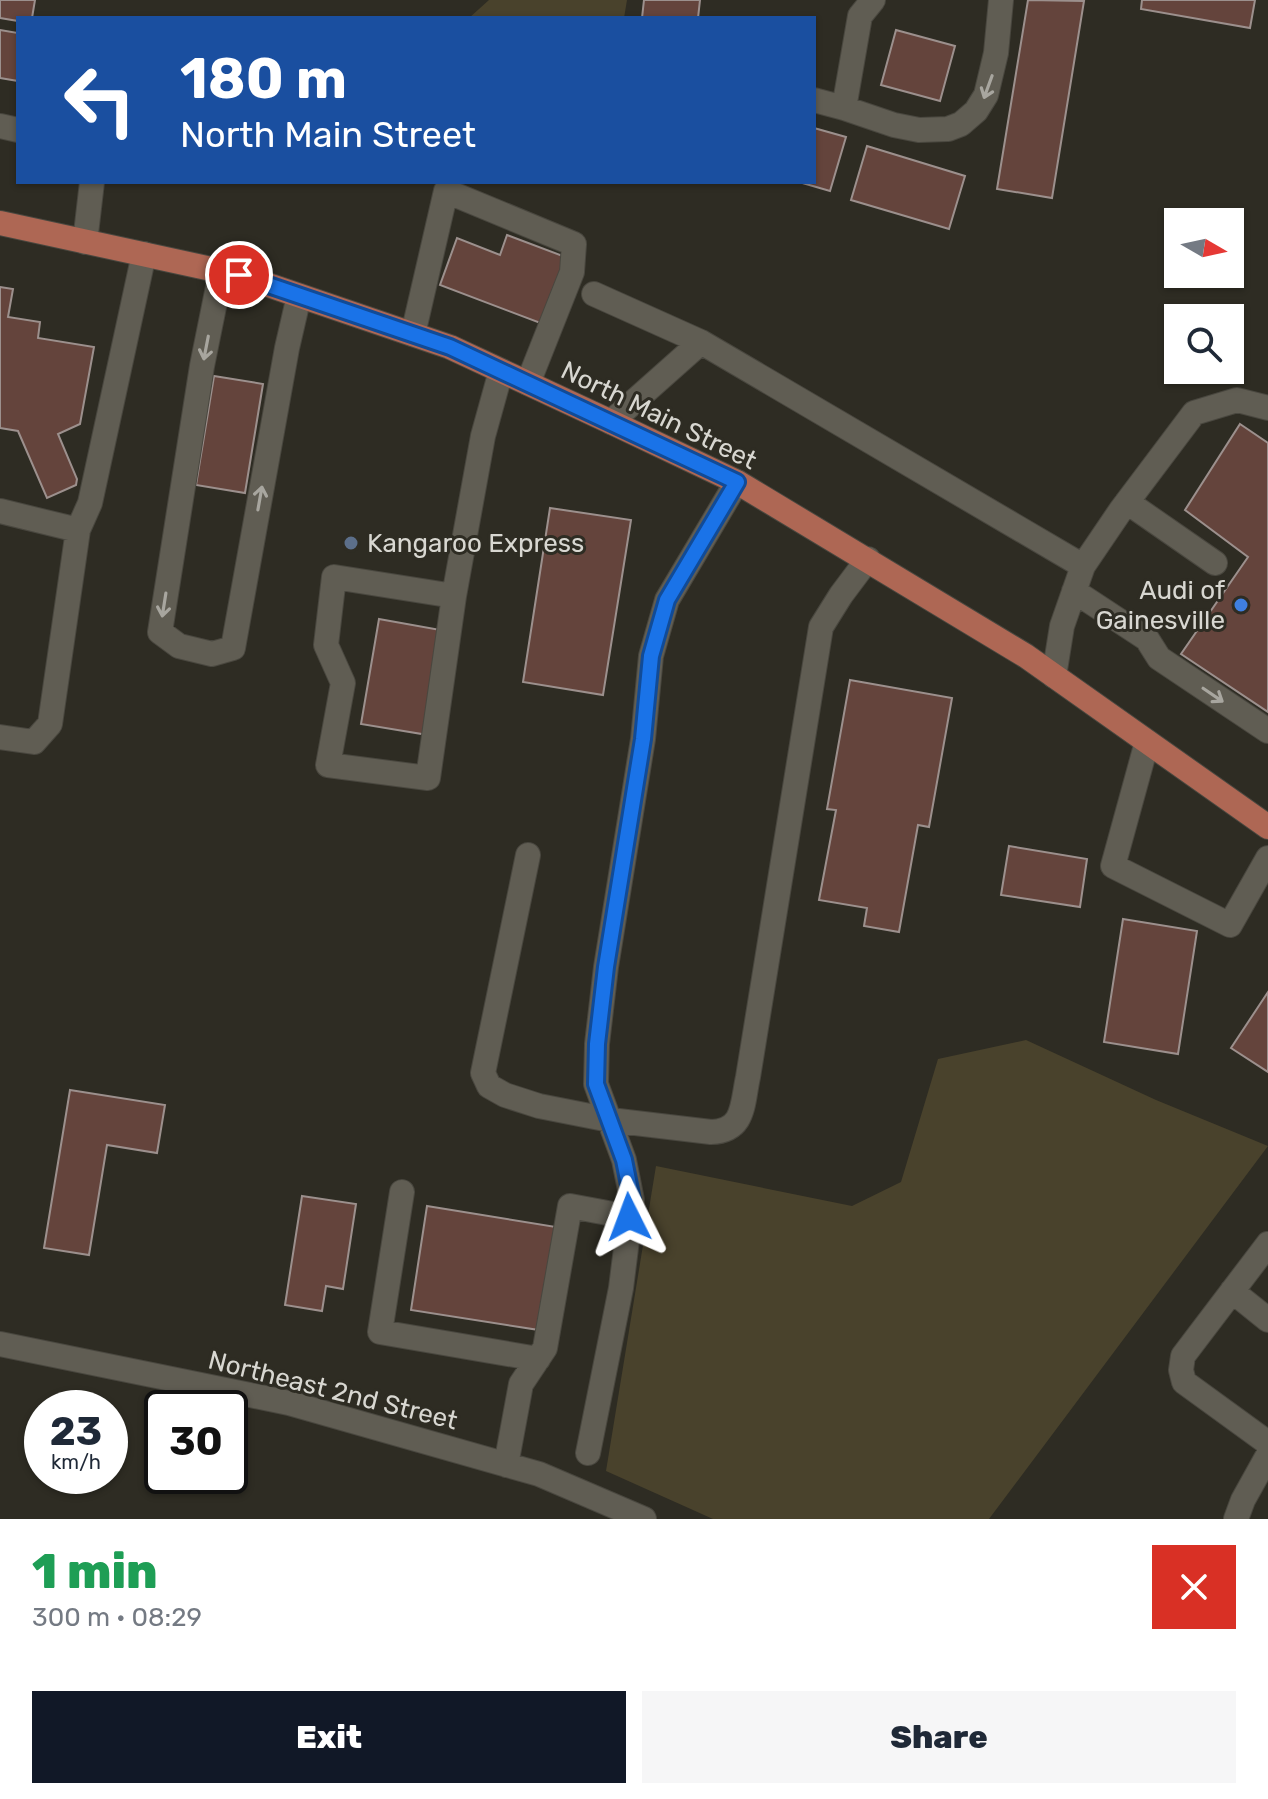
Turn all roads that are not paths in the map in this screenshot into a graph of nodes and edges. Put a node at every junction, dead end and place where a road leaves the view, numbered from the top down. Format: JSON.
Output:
{"nodes":[{"id":1,"x":873,"y":0,"type":"edge"},
{"id":2,"x":993,"y":3,"type":"edge"},
{"id":3,"x":816,"y":101,"type":"edge"},
{"id":4,"x":844,"y":108,"type":"junction"},
{"id":5,"x":92,"y":184,"type":"edge"},
{"id":6,"x":0,"y":223,"type":"edge"},
{"id":7,"x":85,"y":242,"type":"junction"},
{"id":8,"x":144,"y":254,"type":"junction"},
{"id":9,"x":221,"y":272,"type":"junction"},
{"id":10,"x":594,"y":294,"type":"dead end"},
{"id":11,"x":299,"y":296,"type":"junction"},
{"id":12,"x":413,"y":334,"type":"junction"},
{"id":13,"x":701,"y":342,"type":"junction"},
{"id":14,"x":501,"y":371,"type":"junction"},
{"id":15,"x":528,"y":383,"type":"junction"},
{"id":16,"x":1268,"y":408,"type":"edge"},
{"id":17,"x":611,"y":422,"type":"junction"},
{"id":18,"x":737,"y":482,"type":"junction"},
{"id":19,"x":1127,"y":502,"type":"junction"},
{"id":20,"x":0,"y":511,"type":"edge"},
{"id":21,"x":78,"y":530,"type":"junction"},
{"id":22,"x":868,"y":559,"type":"junction"},
{"id":23,"x":1215,"y":563,"type":"dead end"},
{"id":24,"x":1083,"y":566,"type":"junction"},
{"id":25,"x":1074,"y":591,"type":"junction"},
{"id":26,"x":454,"y":596,"type":"junction"},
{"id":27,"x":1054,"y":676,"type":"junction"},
{"id":28,"x":1268,"y":731,"type":"edge"},
{"id":29,"x":0,"y":737,"type":"edge"},
{"id":30,"x":1147,"y":742,"type":"junction"},
{"id":31,"x":1268,"y":827,"type":"edge"},
{"id":32,"x":528,"y":855,"type":"dead end"},
{"id":33,"x":1268,"y":858,"type":"edge"},
{"id":34,"x":610,"y":1120,"type":"junction"},
{"id":35,"x":402,"y":1192,"type":"dead end"},
{"id":36,"x":629,"y":1217,"type":"junction"},
{"id":37,"x":1268,"y":1244,"type":"edge"},
{"id":38,"x":1232,"y":1291,"type":"junction"},
{"id":39,"x":1268,"y":1320,"type":"edge"},
{"id":40,"x":0,"y":1344,"type":"edge"},
{"id":41,"x":538,"y":1359,"type":"junction"},
{"id":42,"x":1268,"y":1443,"type":"edge"},
{"id":43,"x":588,"y":1453,"type":"dead end"},
{"id":44,"x":1268,"y":1455,"type":"edge"},
{"id":45,"x":506,"y":1465,"type":"junction"},
{"id":46,"x":644,"y":1519,"type":"edge"},
{"id":47,"x":1236,"y":1519,"type":"edge"}],
"edges":[{"from":1,"to":4,"type":"street"},
{"from":2,"to":4,"type":"street","one_way":true},
{"from":3,"to":4,"type":"street"},
{"from":5,"to":7,"type":"street"},
{"from":6,"to":7,"type":"main road","name":"North Main Street"},
{"from":7,"to":8,"type":"main road","name":"North Main Street"},
{"from":8,"to":9,"type":"main road","name":"North Main Street"},
{"from":8,"to":21,"type":"street"},
{"from":9,"to":11,"type":"main road","name":"North Main Street"},
{"from":9,"to":11,"type":"street","one_way":true},
{"from":10,"to":13,"type":"street"},
{"from":11,"to":12,"type":"main road","name":"North Main Street"},
{"from":12,"to":14,"type":"main road","name":"North Main Street"},
{"from":12,"to":15,"type":"street"},
{"from":13,"to":17,"type":"street"},
{"from":13,"to":24,"type":"street"},
{"from":14,"to":15,"type":"main road","name":"North Main Street"},
{"from":14,"to":26,"type":"street"},
{"from":15,"to":17,"type":"main road","name":"North Main Street"},
{"from":16,"to":19,"type":"street"},
{"from":17,"to":18,"type":"main road","name":"North Main Street"},
{"from":18,"to":22,"type":"main road","name":"North Main Street"},
{"from":18,"to":34,"type":"street"},
{"from":19,"to":23,"type":"street"},
{"from":19,"to":24,"type":"street"},
{"from":20,"to":21,"type":"street"},
{"from":21,"to":29,"type":"street"},
{"from":22,"to":27,"type":"main road","name":"North Main Street"},
{"from":22,"to":34,"type":"street"},
{"from":24,"to":25,"type":"street"},
{"from":25,"to":27,"type":"street"},
{"from":25,"to":28,"type":"street","one_way":true},
{"from":26,"to":26,"type":"street"},
{"from":27,"to":30,"type":"main road","name":"North Main Street"},
{"from":30,"to":31,"type":"main road","name":"North Main Street"},
{"from":30,"to":33,"type":"street"},
{"from":32,"to":34,"type":"street"},
{"from":34,"to":36,"type":"street"},
{"from":35,"to":41,"type":"street"},
{"from":36,"to":41,"type":"street"},
{"from":36,"to":43,"type":"street"},
{"from":37,"to":38,"type":"street"},
{"from":38,"to":39,"type":"street"},
{"from":38,"to":42,"type":"street"},
{"from":40,"to":45,"type":"street","name":"Northeast 2nd Street"},
{"from":41,"to":45,"type":"street"},
{"from":44,"to":47,"type":"street"},
{"from":45,"to":46,"type":"street","name":"Northeast 2nd Street"}]}
